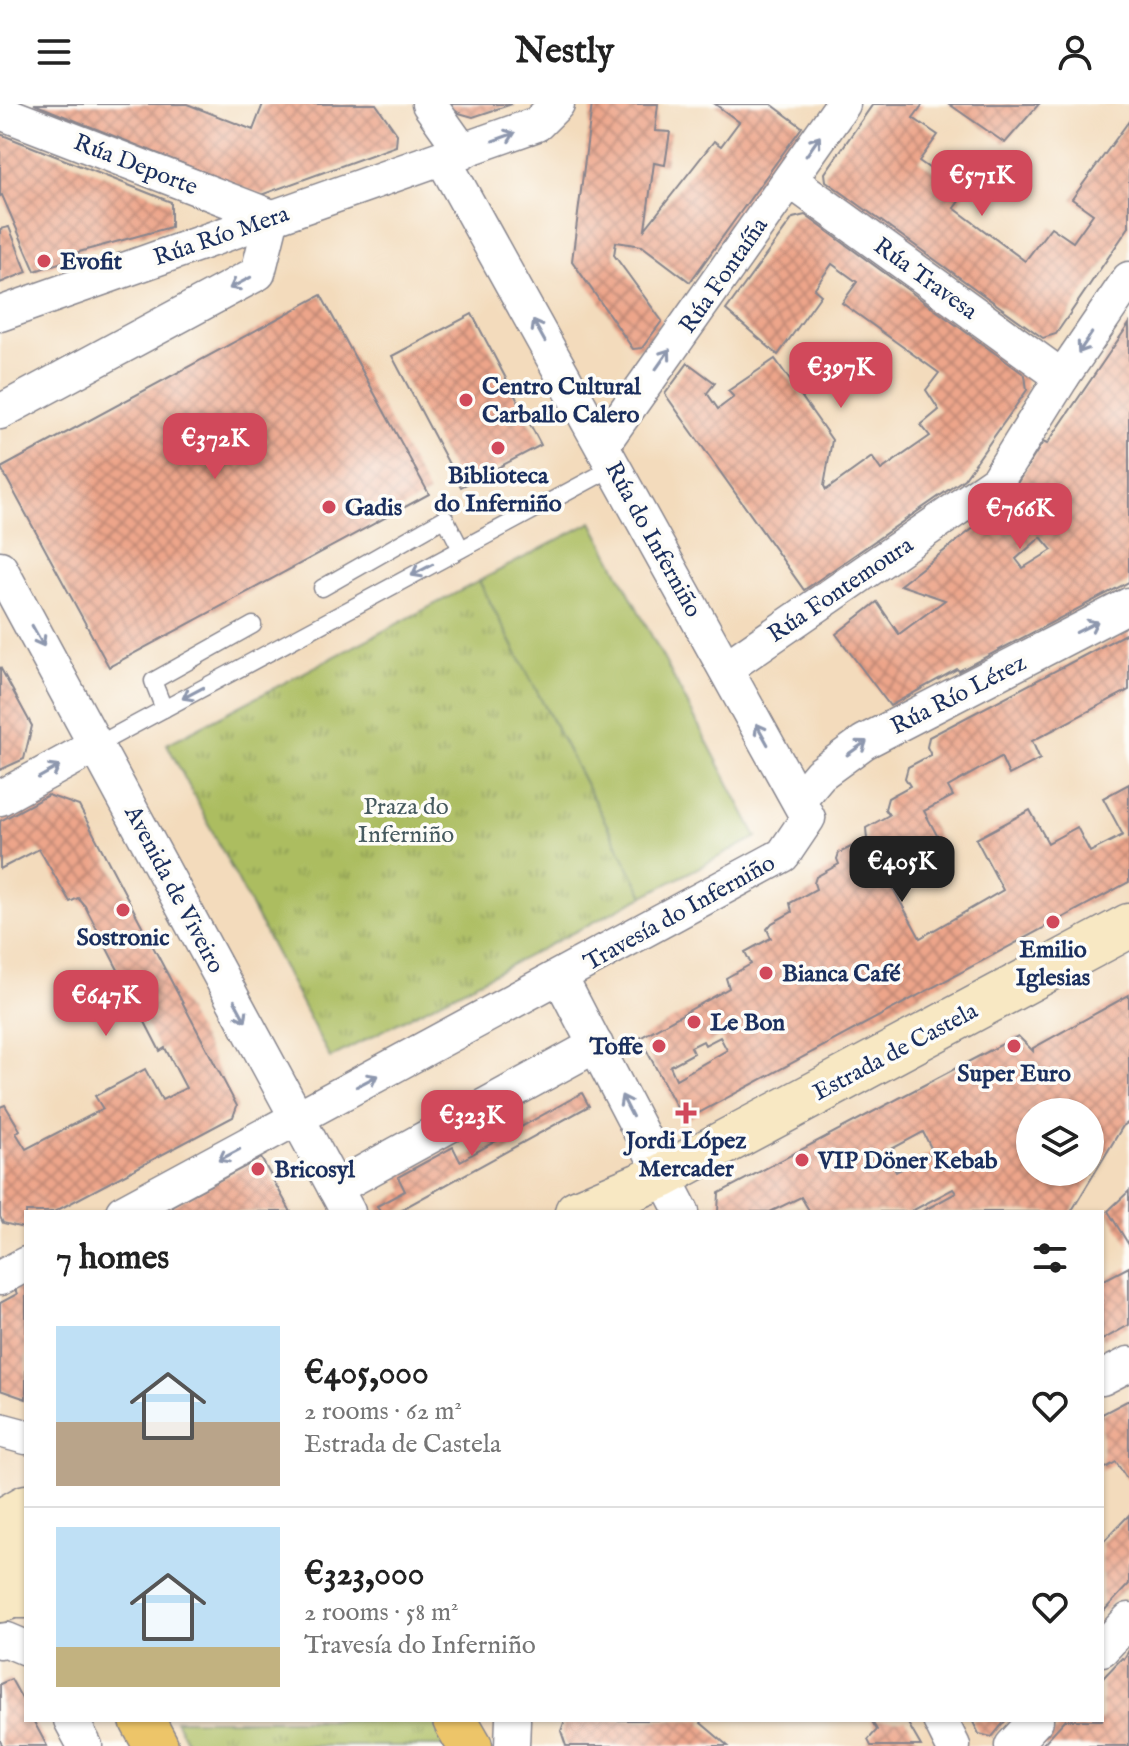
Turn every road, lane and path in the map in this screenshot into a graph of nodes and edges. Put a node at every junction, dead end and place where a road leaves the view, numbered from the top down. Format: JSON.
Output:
{"nodes":[{"id":1,"x":429,"y":104,"type":"edge"},
{"id":2,"x":557,"y":104,"type":"edge"},
{"id":3,"x":843,"y":104,"type":"edge"},
{"id":4,"x":0,"y":112,"type":"edge"},
{"id":5,"x":453,"y":155,"type":"junction"},
{"id":6,"x":790,"y":180,"type":"junction"},
{"id":7,"x":272,"y":217,"type":"junction"},
{"id":8,"x":1129,"y":279,"type":"edge"},
{"id":9,"x":0,"y":314,"type":"edge"},
{"id":10,"x":1062,"y":377,"type":"junction"},
{"id":11,"x":0,"y":412,"type":"edge"},
{"id":12,"x":608,"y":456,"type":"junction"},
{"id":13,"x":461,"y":549,"type":"junction"},
{"id":14,"x":0,"y":568,"type":"edge"},
{"id":15,"x":322,"y":588,"type":"dead end"},
{"id":16,"x":1129,"y":605,"type":"edge"},
{"id":17,"x":253,"y":625,"type":"dead end"},
{"id":18,"x":726,"y":668,"type":"junction"},
{"id":19,"x":164,"y":709,"type":"junction"},
{"id":20,"x":97,"y":745,"type":"junction"},
{"id":21,"x":0,"y":798,"type":"edge"},
{"id":22,"x":799,"y":799,"type":"junction"},
{"id":23,"x":1129,"y":926,"type":"edge"},
{"id":24,"x":560,"y":977,"type":"junction"},
{"id":25,"x":596,"y":1045,"type":"junction"},
{"id":26,"x":298,"y":1118,"type":"junction"},
{"id":27,"x":672,"y":1194,"type":"edge"},
{"id":28,"x":342,"y":1200,"type":"edge"},
{"id":29,"x":127,"y":1210,"type":"edge"},
{"id":30,"x":588,"y":1210,"type":"edge"},
{"id":31,"x":613,"y":1210,"type":"edge"},
{"id":32,"x":1129,"y":1364,"type":"edge"},
{"id":33,"x":1104,"y":1377,"type":"edge"},
{"id":34,"x":0,"y":1430,"type":"edge"},
{"id":35,"x":24,"y":1436,"type":"edge"},
{"id":36,"x":24,"y":1555,"type":"edge"},
{"id":37,"x":0,"y":1568,"type":"edge"},
{"id":38,"x":24,"y":1596,"type":"edge"},
{"id":39,"x":0,"y":1600,"type":"edge"},
{"id":40,"x":1129,"y":1620,"type":"edge"},
{"id":41,"x":0,"y":1641,"type":"edge"},
{"id":42,"x":24,"y":1647,"type":"edge"},
{"id":43,"x":1104,"y":1647,"type":"edge"},
{"id":44,"x":72,"y":1722,"type":"edge"},
{"id":45,"x":143,"y":1722,"type":"edge"},
{"id":46,"x":460,"y":1722,"type":"edge"},
{"id":47,"x":941,"y":1722,"type":"edge"},
{"id":48,"x":1034,"y":1722,"type":"edge"},
{"id":49,"x":505,"y":1740,"type":"edge"},
{"id":50,"x":85,"y":1746,"type":"edge"},
{"id":51,"x":156,"y":1746,"type":"edge"},
{"id":52,"x":953,"y":1746,"type":"edge"},
{"id":53,"x":1012,"y":1746,"type":"edge"}],
"edges":[{"from":1,"to":5,"type":"street","name":"Rúa do Inferniño"},
{"from":5,"to":2,"type":"street","name":"Rúa Río Mera","one_way":true},
{"from":6,"to":3,"type":"street","name":"Rúa Fontaíña","one_way":true},
{"from":4,"to":7,"type":"street","name":"Rúa Deporte"},
{"from":5,"to":7,"type":"street","name":"Rúa Río Mera"},
{"from":12,"to":5,"type":"street","name":"Rúa do Inferniño","one_way":true},
{"from":6,"to":10,"type":"street","name":"Rúa Travesa"},
{"from":12,"to":6,"type":"street","name":"Rúa Fontaíña","one_way":true},
{"from":7,"to":9,"type":"street","name":"Rúa Río Mera"},
{"from":7,"to":11,"type":"street","one_way":true},
{"from":8,"to":10,"type":"street","name":"Rúa Fontemoura","one_way":true},
{"from":10,"to":18,"type":"street","name":"Rúa Fontemoura"},
{"from":12,"to":13,"type":"lane"},
{"from":12,"to":18,"type":"street","name":"Rúa do Inferniño"},
{"from":13,"to":15,"type":"lane"},
{"from":13,"to":19,"type":"lane","one_way":true},
{"from":14,"to":20,"type":"street","name":"Avenida de Viveiro","one_way":true},
{"from":22,"to":16,"type":"street","name":"Rúa Río Lérez","one_way":true},
{"from":17,"to":19,"type":"lane"},
{"from":22,"to":18,"type":"street","one_way":true},
{"from":19,"to":20,"type":"lane"},
{"from":21,"to":20,"type":"street","one_way":true},
{"from":20,"to":26,"type":"street","name":"Avenida de Viveiro","one_way":true},
{"from":22,"to":24,"type":"street","name":"Travesía do Inferniño"},
{"from":23,"to":27,"type":"main road","name":"Estrada de Castela"},
{"from":24,"to":25,"type":"street","name":"Travesía do Inferniño"},
{"from":26,"to":24,"type":"street","name":"Travesía do Inferniño","one_way":true},
{"from":27,"to":25,"type":"street","name":"Travesía do Inferniño","one_way":true},
{"from":25,"to":28,"type":"street"},
{"from":26,"to":28,"type":"street","name":"Avenida de Viveiro"},
{"from":26,"to":29,"type":"street","name":"Travesía do Inferniño","one_way":true},
{"from":27,"to":30,"type":"main road","name":"Estrada de Castela"},
{"from":27,"to":31,"type":"main road","name":"Estrada de Castela"},
{"from":32,"to":33,"type":"street"},
{"from":34,"to":35,"type":"street"},
{"from":36,"to":37,"type":"main road"},
{"from":38,"to":39,"type":"main road"},
{"from":40,"to":43,"type":"street"},
{"from":41,"to":42,"type":"street"},
{"from":44,"to":50,"type":"street"},
{"from":45,"to":51,"type":"highway"},
{"from":46,"to":49,"type":"highway"},
{"from":47,"to":52,"type":"street"},
{"from":48,"to":53,"type":"street"}]}
